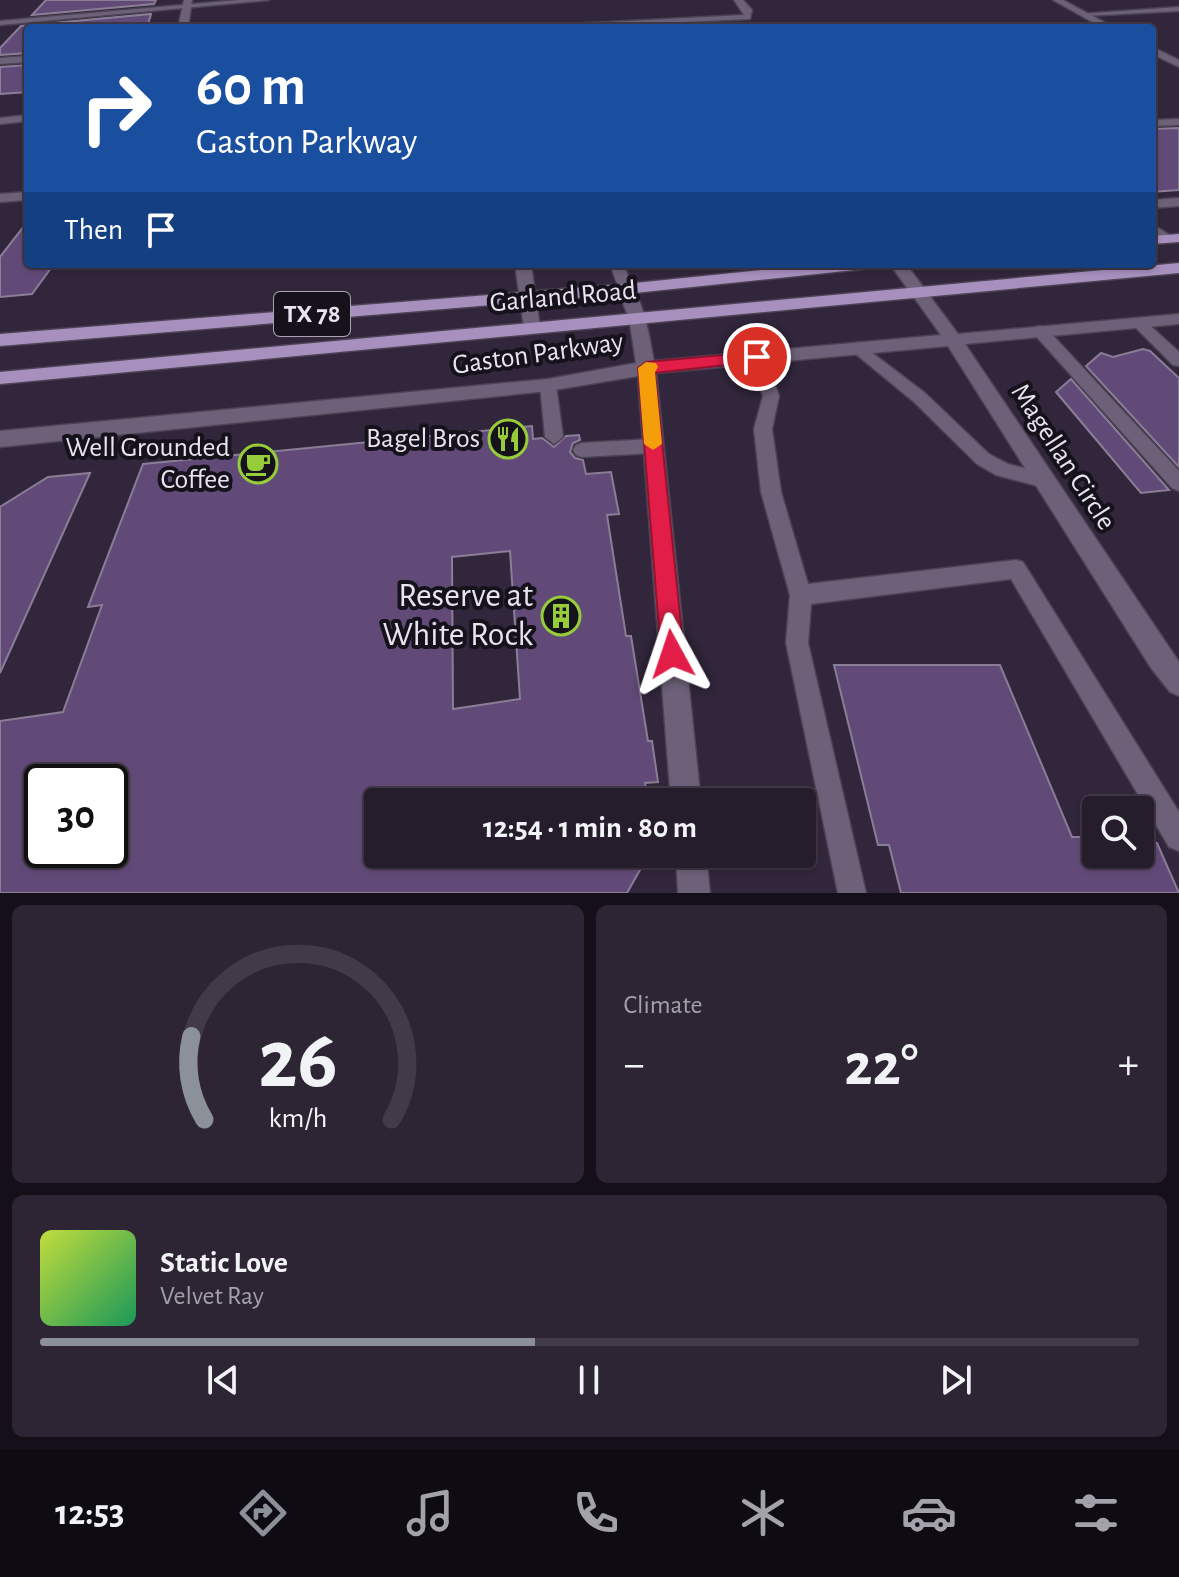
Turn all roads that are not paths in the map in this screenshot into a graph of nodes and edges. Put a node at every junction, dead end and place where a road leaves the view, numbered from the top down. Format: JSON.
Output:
{"nodes":[{"id":1,"x":265,"y":0,"type":"edge"},
{"id":2,"x":738,"y":0,"type":"edge"},
{"id":3,"x":1057,"y":0,"type":"edge"},
{"id":4,"x":187,"y":3,"type":"edge"},
{"id":5,"x":1179,"y":9,"type":"edge"},
{"id":6,"x":1084,"y":14,"type":"junction"},
{"id":7,"x":0,"y":23,"type":"edge"},
{"id":8,"x":184,"y":24,"type":"edge"},
{"id":9,"x":634,"y":24,"type":"edge"},
{"id":10,"x":1103,"y":24,"type":"edge"},
{"id":11,"x":1156,"y":52,"type":"edge"},
{"id":12,"x":1156,"y":57,"type":"edge"},
{"id":13,"x":1166,"y":58,"type":"junction"},
{"id":14,"x":24,"y":59,"type":"edge"},
{"id":15,"x":0,"y":61,"type":"edge"},
{"id":16,"x":1179,"y":62,"type":"edge"},
{"id":17,"x":24,"y":118,"type":"edge"},
{"id":18,"x":0,"y":121,"type":"edge"},
{"id":19,"x":1179,"y":122,"type":"edge"},
{"id":20,"x":1156,"y":123,"type":"edge"},
{"id":21,"x":24,"y":196,"type":"edge"},
{"id":22,"x":0,"y":198,"type":"edge"},
{"id":23,"x":1179,"y":202,"type":"edge"},
{"id":24,"x":1156,"y":204,"type":"edge"},
{"id":25,"x":524,"y":268,"type":"edge"},
{"id":26,"x":618,"y":268,"type":"edge"},
{"id":27,"x":901,"y":268,"type":"edge"},
{"id":28,"x":1179,"y":268,"type":"edge"},
{"id":29,"x":768,"y":269,"type":"edge"},
{"id":30,"x":625,"y":289,"type":"junction"},
{"id":31,"x":919,"y":293,"type":"junction"},
{"id":32,"x":528,"y":295,"type":"junction"},
{"id":33,"x":637,"y":318,"type":"junction"},
{"id":34,"x":1179,"y":319,"type":"edge"},
{"id":35,"x":1139,"y":323,"type":"junction"},
{"id":36,"x":532,"y":328,"type":"junction"},
{"id":37,"x":1040,"y":331,"type":"junction"},
{"id":38,"x":952,"y":338,"type":"junction"},
{"id":39,"x":0,"y":340,"type":"edge"},
{"id":40,"x":858,"y":347,"type":"junction"},
{"id":41,"x":757,"y":357,"type":"junction"},
{"id":42,"x":1179,"y":361,"type":"edge"},
{"id":43,"x":646,"y":368,"type":"junction"},
{"id":44,"x":0,"y":378,"type":"edge"},
{"id":45,"x":548,"y":385,"type":"junction"},
{"id":46,"x":554,"y":437,"type":"dead end"},
{"id":47,"x":0,"y":439,"type":"edge"},
{"id":48,"x":653,"y":446,"type":"junction"},
{"id":49,"x":582,"y":450,"type":"dead end"},
{"id":50,"x":1045,"y":480,"type":"junction"},
{"id":51,"x":1179,"y":483,"type":"edge"},
{"id":52,"x":801,"y":595,"type":"junction"},
{"id":53,"x":1179,"y":683,"type":"edge"},
{"id":54,"x":685,"y":788,"type":"edge"},
{"id":55,"x":1179,"y":837,"type":"edge"},
{"id":56,"x":692,"y":868,"type":"edge"},
{"id":57,"x":694,"y":893,"type":"edge"},
{"id":58,"x":852,"y":893,"type":"edge"}],
"edges":[{"from":1,"to":4,"type":"lane"},
{"from":2,"to":9,"type":"street"},
{"from":3,"to":6,"type":"street"},
{"from":4,"to":7,"type":"lane"},
{"from":4,"to":8,"type":"street"},
{"from":5,"to":6,"type":"lane"},
{"from":6,"to":10,"type":"street"},
{"from":11,"to":13,"type":"street"},
{"from":12,"to":13,"type":"street"},
{"from":13,"to":16,"type":"street"},
{"from":14,"to":15,"type":"street"},
{"from":17,"to":18,"type":"lane"},
{"from":19,"to":20,"type":"lane"},
{"from":21,"to":22,"type":"street"},
{"from":23,"to":24,"type":"lane"},
{"from":25,"to":32,"type":"street"},
{"from":26,"to":30,"type":"lane"},
{"from":27,"to":31,"type":"street","name":"Magellan Circle"},
{"from":28,"to":31,"type":"main road","name":"Garland Road","number":"TX 78"},
{"from":29,"to":30,"type":"main road","name":"Garland Road","number":"TX 78"},
{"from":30,"to":32,"type":"main road","name":"Garland Road","number":"TX 78"},
{"from":30,"to":33,"type":"street"},
{"from":31,"to":33,"type":"main road","name":"Garland Road","number":"TX 78"},
{"from":31,"to":38,"type":"street","name":"Magellan Circle"},
{"from":32,"to":36,"type":"street"},
{"from":32,"to":39,"type":"main road","name":"Garland Road","number":"TX 78"},
{"from":33,"to":36,"type":"main road","name":"Garland Road","number":"TX 78"},
{"from":33,"to":43,"type":"street"},
{"from":34,"to":35,"type":"street","name":"Gaston Parkway"},
{"from":35,"to":37,"type":"street","name":"Gaston Parkway"},
{"from":35,"to":42,"type":"lane"},
{"from":36,"to":44,"type":"main road","name":"Garland Road","number":"TX 78"},
{"from":37,"to":38,"type":"street","name":"Gaston Parkway"},
{"from":37,"to":51,"type":"lane"},
{"from":38,"to":40,"type":"street","name":"Gaston Parkway"},
{"from":38,"to":50,"type":"street","name":"Magellan Circle"},
{"from":40,"to":41,"type":"street","name":"Gaston Parkway"},
{"from":40,"to":50,"type":"lane"},
{"from":41,"to":43,"type":"street","name":"Gaston Parkway"},
{"from":41,"to":52,"type":"lane"},
{"from":43,"to":45,"type":"street","name":"Gaston Parkway"},
{"from":43,"to":48,"type":"street"},
{"from":45,"to":46,"type":"lane"},
{"from":45,"to":47,"type":"street","name":"Gaston Parkway"},
{"from":48,"to":49,"type":"lane"},
{"from":48,"to":54,"type":"street"},
{"from":50,"to":53,"type":"street","name":"Magellan Circle"},
{"from":52,"to":55,"type":"lane"},
{"from":52,"to":58,"type":"lane"},
{"from":56,"to":57,"type":"street"}]}
